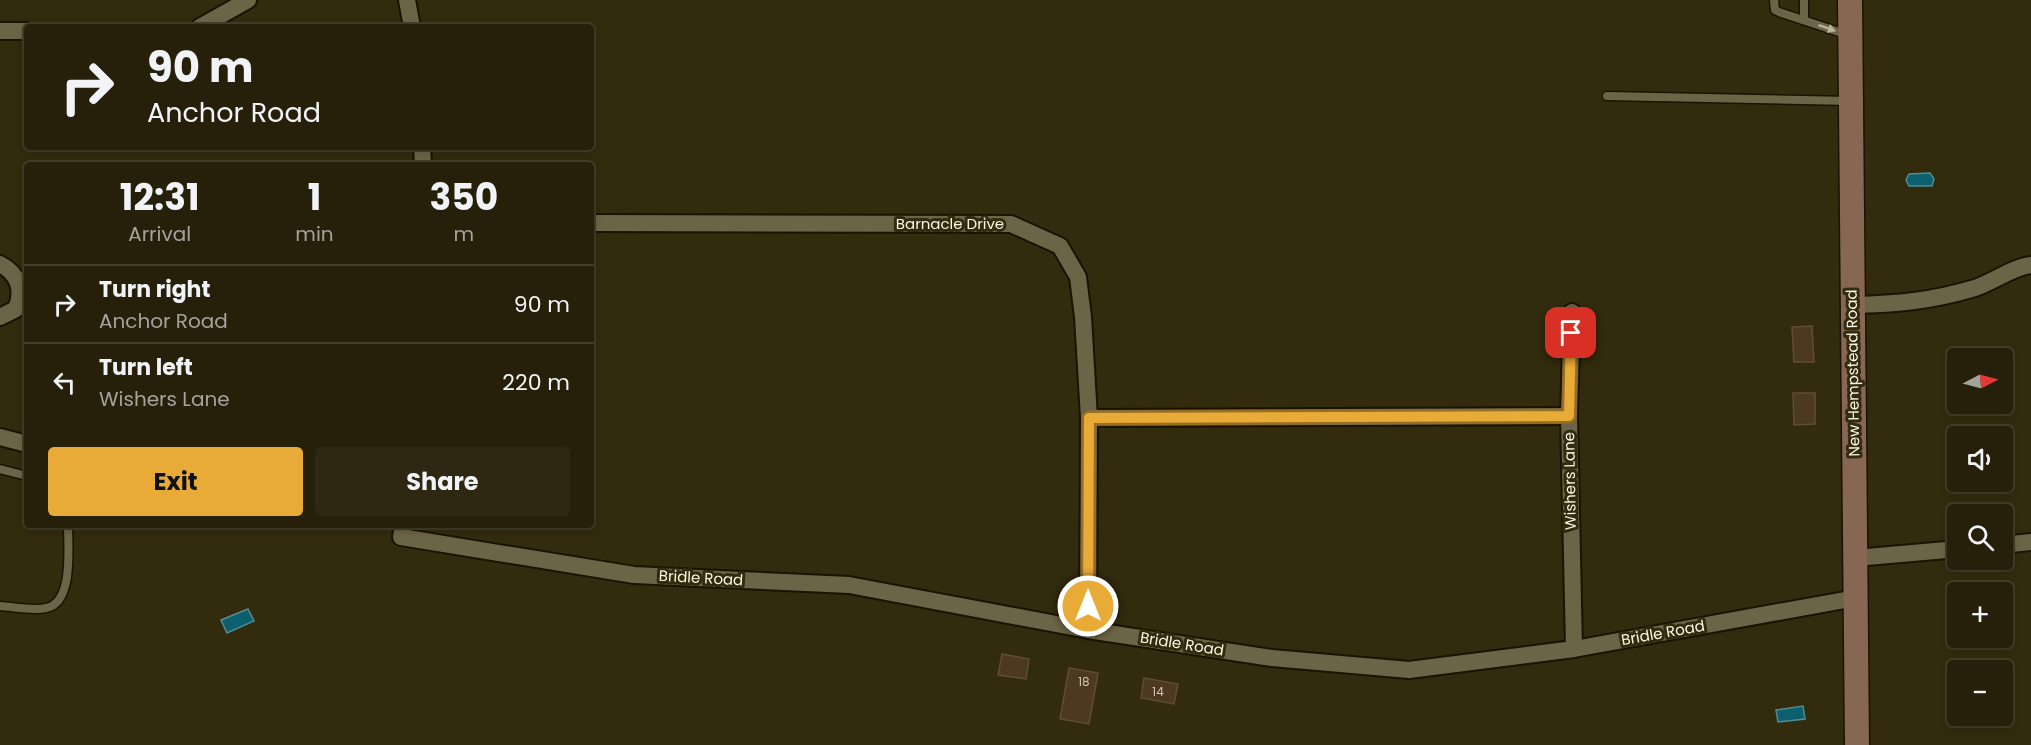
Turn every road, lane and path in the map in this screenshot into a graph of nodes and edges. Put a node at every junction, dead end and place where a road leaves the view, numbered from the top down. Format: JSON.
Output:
{"nodes":[{"id":1,"x":248,"y":0,"type":"edge"},
{"id":2,"x":407,"y":0,"type":"edge"},
{"id":3,"x":1774,"y":0,"type":"edge"},
{"id":4,"x":1804,"y":0,"type":"edge"},
{"id":5,"x":1850,"y":0,"type":"edge"},
{"id":6,"x":1804,"y":20,"type":"junction"},
{"id":7,"x":205,"y":24,"type":"edge"},
{"id":8,"x":411,"y":24,"type":"edge"},
{"id":9,"x":0,"y":31,"type":"edge"},
{"id":10,"x":24,"y":31,"type":"edge"},
{"id":11,"x":1850,"y":36,"type":"junction"},
{"id":12,"x":1607,"y":96,"type":"dead end"},
{"id":13,"x":1851,"y":101,"type":"junction"},
{"id":14,"x":594,"y":223,"type":"edge"},
{"id":15,"x":0,"y":264,"type":"edge"},
{"id":16,"x":2031,"y":266,"type":"edge"},
{"id":17,"x":1852,"y":305,"type":"junction"},
{"id":18,"x":1572,"y":312,"type":"dead end"},
{"id":19,"x":0,"y":317,"type":"edge"},
{"id":20,"x":1569,"y":416,"type":"junction"},
{"id":21,"x":1089,"y":418,"type":"junction"},
{"id":22,"x":0,"y":437,"type":"edge"},
{"id":23,"x":24,"y":443,"type":"edge"},
{"id":24,"x":0,"y":469,"type":"edge"},
{"id":25,"x":24,"y":475,"type":"edge"},
{"id":26,"x":68,"y":528,"type":"edge"},
{"id":27,"x":402,"y":531,"type":"edge"},
{"id":28,"x":2031,"y":542,"type":"edge"},
{"id":29,"x":2013,"y":543,"type":"edge"},
{"id":30,"x":1947,"y":550,"type":"edge"},
{"id":31,"x":1855,"y":558,"type":"junction"},
{"id":32,"x":1856,"y":598,"type":"junction"},
{"id":33,"x":0,"y":606,"type":"edge"},
{"id":34,"x":1088,"y":630,"type":"junction"},
{"id":35,"x":1574,"y":649,"type":"junction"},
{"id":36,"x":1857,"y":745,"type":"edge"}],
"edges":[{"from":1,"to":7,"type":"street"},
{"from":2,"to":8,"type":"street"},
{"from":3,"to":6,"type":"lane"},
{"from":4,"to":6,"type":"lane"},
{"from":5,"to":11,"type":"street","name":"New Hempstead Road"},
{"from":6,"to":11,"type":"lane","one_way":true},
{"from":9,"to":10,"type":"street"},
{"from":11,"to":13,"type":"street","name":"New Hempstead Road"},
{"from":12,"to":13,"type":"lane"},
{"from":13,"to":17,"type":"street","name":"New Hempstead Road"},
{"from":14,"to":21,"type":"street","name":"Barnacle Drive"},
{"from":15,"to":19,"type":"street"},
{"from":16,"to":17,"type":"street"},
{"from":17,"to":31,"type":"street","name":"New Hempstead Road"},
{"from":18,"to":20,"type":"street","name":"Wishers Lane"},
{"from":20,"to":21,"type":"street"},
{"from":20,"to":35,"type":"street","name":"Wishers Lane"},
{"from":21,"to":34,"type":"street","name":"Barnacle Drive"},
{"from":22,"to":23,"type":"street"},
{"from":24,"to":25,"type":"lane"},
{"from":26,"to":33,"type":"lane"},
{"from":27,"to":34,"type":"street","name":"Bridle Road"},
{"from":28,"to":29,"type":"street"},
{"from":30,"to":31,"type":"street"},
{"from":31,"to":32,"type":"street","name":"New Hempstead Road"},
{"from":32,"to":35,"type":"street","name":"Bridle Road"},
{"from":32,"to":36,"type":"street","name":"New Hempstead Road"},
{"from":34,"to":35,"type":"street","name":"Bridle Road"}]}
